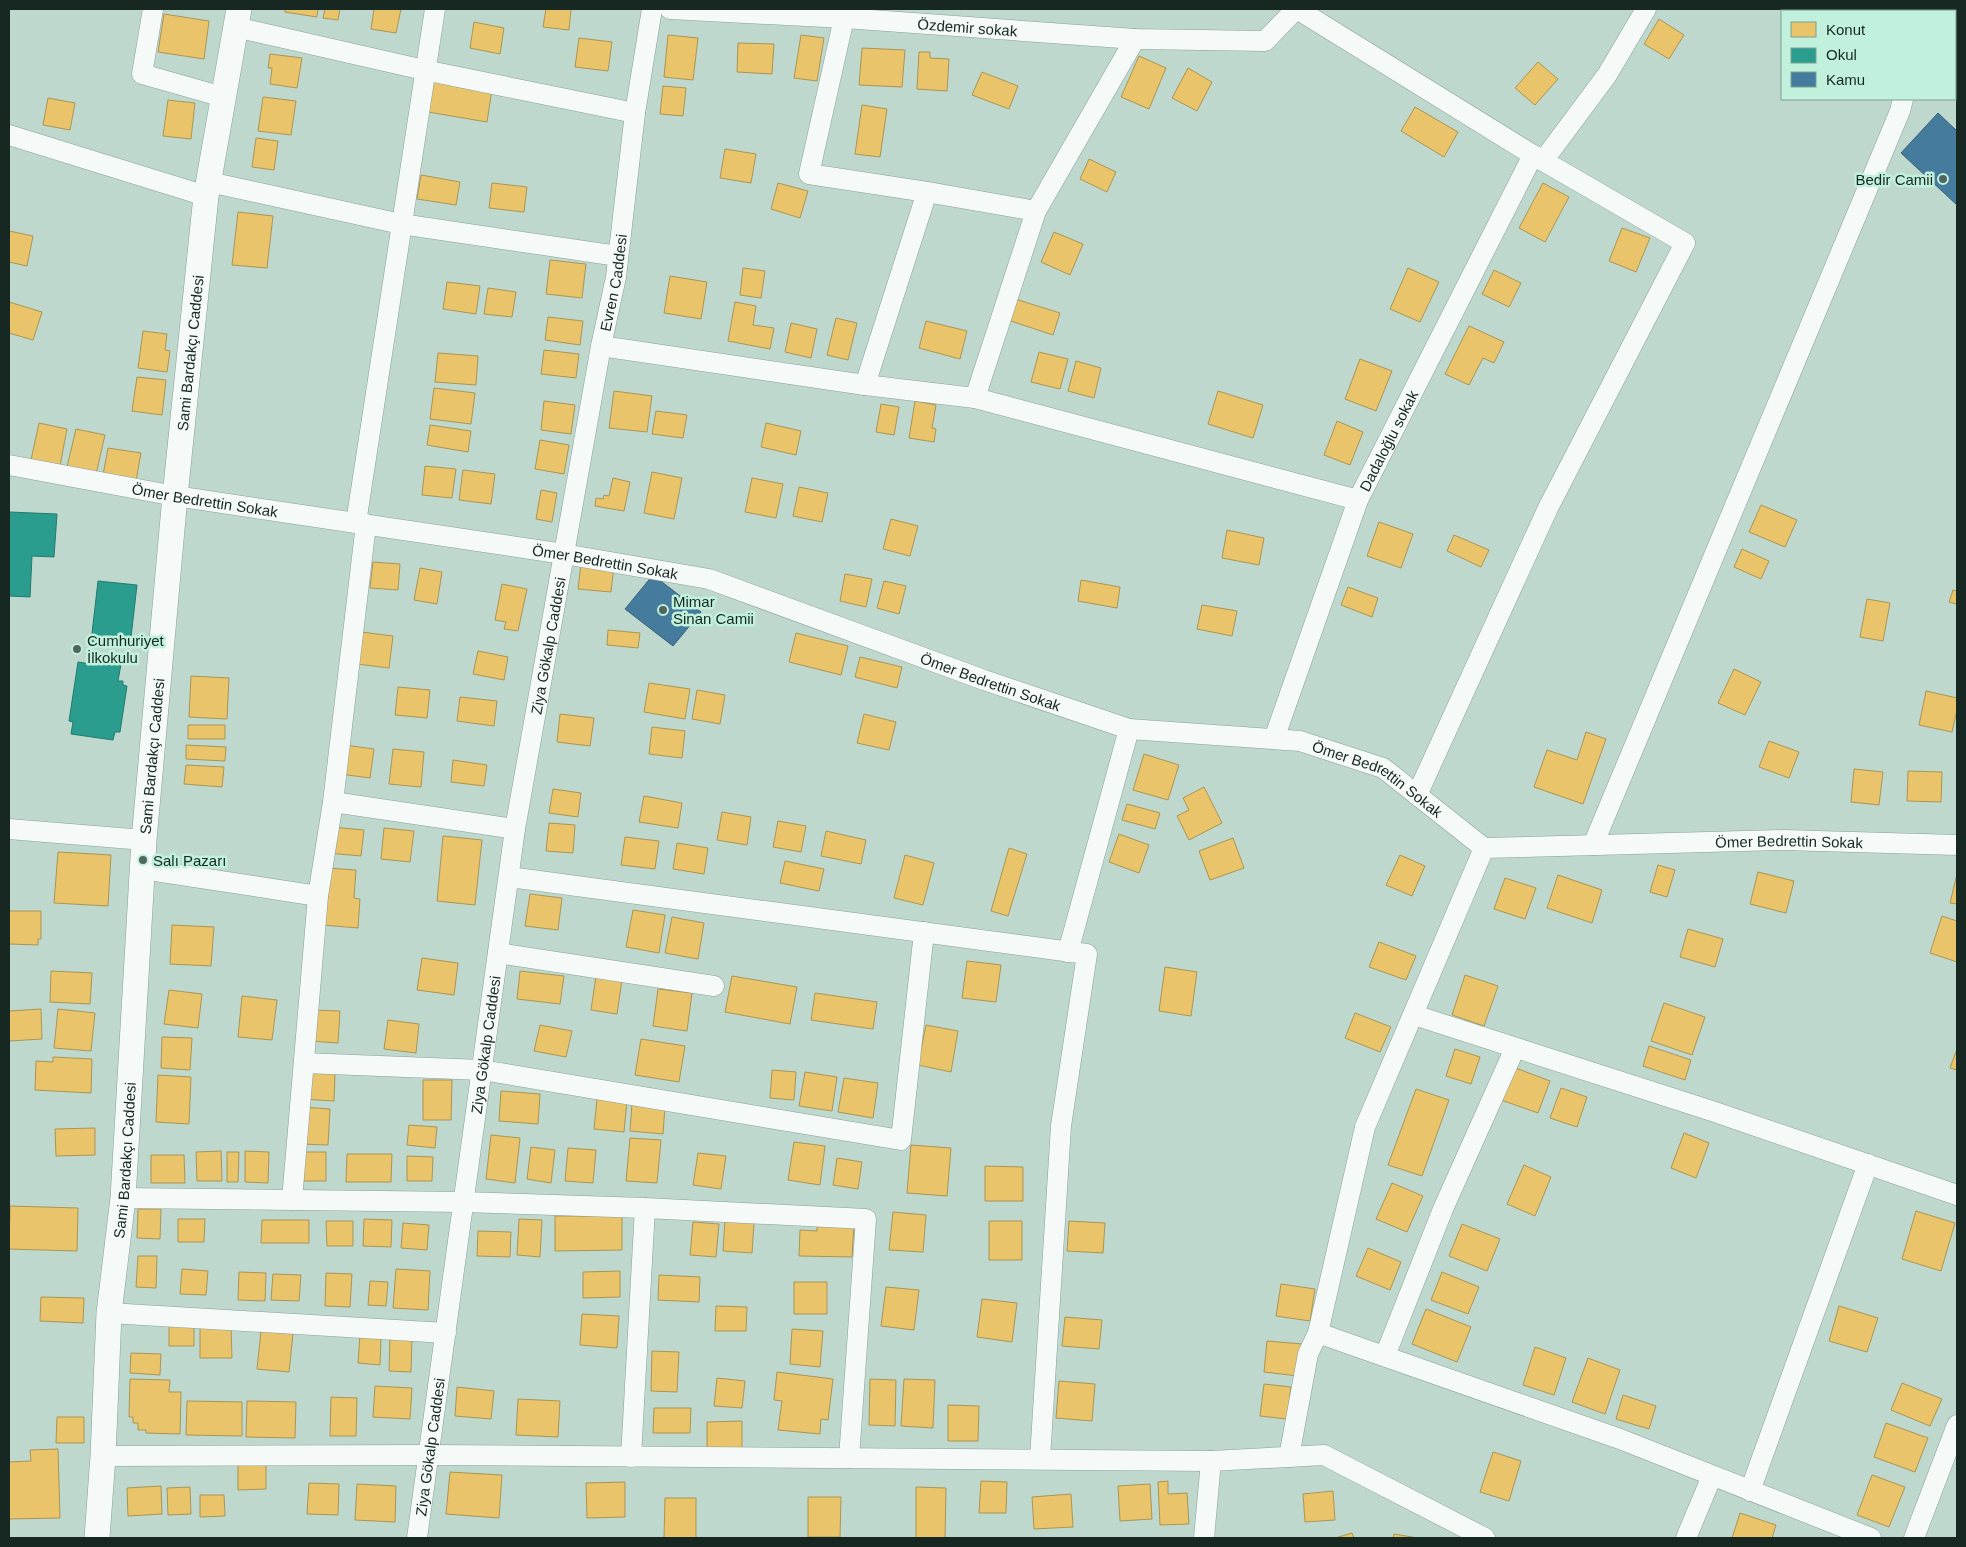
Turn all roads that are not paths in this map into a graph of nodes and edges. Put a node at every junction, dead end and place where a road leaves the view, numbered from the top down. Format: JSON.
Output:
{"nodes":[{"id":1,"x":154,"y":9,"type":"edge"},
{"id":2,"x":435,"y":9,"type":"edge"},
{"id":3,"x":652,"y":9,"type":"edge"},
{"id":4,"x":670,"y":9,"type":"edge"},
{"id":5,"x":1296,"y":9,"type":"edge"},
{"id":6,"x":1646,"y":9,"type":"edge"},
{"id":7,"x":237,"y":18,"type":"edge"},
{"id":8,"x":844,"y":18,"type":"junction"},
{"id":9,"x":1135,"y":39,"type":"junction"},
{"id":10,"x":424,"y":70,"type":"junction"},
{"id":11,"x":223,"y":97,"type":"junction"},
{"id":12,"x":1903,"y":100,"type":"edge"},
{"id":13,"x":634,"y":113,"type":"junction"},
{"id":14,"x":9,"y":135,"type":"edge"},
{"id":15,"x":1538,"y":158,"type":"junction"},
{"id":16,"x":207,"y":189,"type":"junction"},
{"id":17,"x":927,"y":192,"type":"junction"},
{"id":18,"x":1036,"y":211,"type":"junction"},
{"id":19,"x":401,"y":224,"type":"junction"},
{"id":20,"x":618,"y":256,"type":"junction"},
{"id":21,"x":601,"y":346,"type":"junction"},
{"id":22,"x":865,"y":384,"type":"junction"},
{"id":23,"x":975,"y":398,"type":"junction"},
{"id":24,"x":9,"y":466,"type":"edge"},
{"id":25,"x":175,"y":496,"type":"junction"},
{"id":26,"x":1358,"y":500,"type":"junction"},
{"id":27,"x":361,"y":523,"type":"junction"},
{"id":28,"x":564,"y":554,"type":"junction"},
{"id":29,"x":1129,"y":729,"type":"junction"},
{"id":30,"x":1274,"y":739,"type":"junction"},
{"id":31,"x":1417,"y":795,"type":"junction"},
{"id":32,"x":333,"y":802,"type":"junction"},
{"id":33,"x":516,"y":829,"type":"junction"},
{"id":34,"x":9,"y":830,"type":"edge"},
{"id":35,"x":144,"y":840,"type":"junction"},
{"id":36,"x":1594,"y":845,"type":"junction"},
{"id":37,"x":1957,"y":846,"type":"edge"},
{"id":38,"x":1484,"y":848,"type":"junction"},
{"id":39,"x":142,"y":870,"type":"junction"},
{"id":40,"x":509,"y":877,"type":"junction"},
{"id":41,"x":318,"y":896,"type":"junction"},
{"id":42,"x":924,"y":932,"type":"junction"},
{"id":43,"x":1068,"y":952,"type":"junction"},
{"id":44,"x":498,"y":953,"type":"junction"},
{"id":45,"x":714,"y":986,"type":"dead end"},
{"id":46,"x":1414,"y":1015,"type":"junction"},
{"id":47,"x":1515,"y":1048,"type":"junction"},
{"id":48,"x":304,"y":1063,"type":"junction"},
{"id":49,"x":482,"y":1070,"type":"junction"},
{"id":50,"x":1868,"y":1164,"type":"junction"},
{"id":51,"x":1957,"y":1195,"type":"edge"},
{"id":52,"x":123,"y":1198,"type":"junction"},
{"id":53,"x":292,"y":1200,"type":"junction"},
{"id":54,"x":464,"y":1202,"type":"junction"},
{"id":55,"x":645,"y":1208,"type":"junction"},
{"id":56,"x":109,"y":1313,"type":"junction"},
{"id":57,"x":446,"y":1333,"type":"junction"},
{"id":58,"x":1318,"y":1333,"type":"junction"},
{"id":59,"x":1385,"y":1356,"type":"junction"},
{"id":60,"x":1957,"y":1425,"type":"edge"},
{"id":61,"x":429,"y":1455,"type":"junction"},
{"id":62,"x":103,"y":1456,"type":"junction"},
{"id":63,"x":631,"y":1457,"type":"junction"},
{"id":64,"x":1289,"y":1457,"type":"junction"},
{"id":65,"x":849,"y":1458,"type":"junction"},
{"id":66,"x":1040,"y":1460,"type":"junction"},
{"id":67,"x":1212,"y":1461,"type":"junction"},
{"id":68,"x":1712,"y":1476,"type":"junction"},
{"id":69,"x":1750,"y":1490,"type":"junction"},
{"id":70,"x":97,"y":1538,"type":"edge"},
{"id":71,"x":418,"y":1538,"type":"edge"},
{"id":72,"x":1204,"y":1538,"type":"edge"},
{"id":73,"x":1485,"y":1538,"type":"edge"},
{"id":74,"x":1686,"y":1538,"type":"edge"},
{"id":75,"x":1871,"y":1538,"type":"edge"},
{"id":76,"x":1914,"y":1538,"type":"edge"}],
"edges":[{"from":1,"to":11,"type":"street"},
{"from":2,"to":10,"type":"street"},
{"from":3,"to":13,"type":"street","name":"Evren Caddesi"},
{"from":4,"to":8,"type":"street","name":"Özdemir sokak"},
{"from":5,"to":9,"type":"street","name":"Özdemir sokak"},
{"from":5,"to":15,"type":"street"},
{"from":6,"to":15,"type":"street","name":"Dadaloğlu sokak"},
{"from":7,"to":10,"type":"street"},
{"from":7,"to":11,"type":"street","name":"Sami Bardakçı Caddesi"},
{"from":8,"to":9,"type":"street","name":"Özdemir sokak"},
{"from":8,"to":17,"type":"street"},
{"from":9,"to":18,"type":"street"},
{"from":10,"to":13,"type":"street"},
{"from":10,"to":19,"type":"street"},
{"from":11,"to":16,"type":"street","name":"Sami Bardakçı Caddesi"},
{"from":12,"to":36,"type":"street"},
{"from":13,"to":20,"type":"street","name":"Evren Caddesi"},
{"from":14,"to":16,"type":"street"},
{"from":15,"to":26,"type":"street","name":"Dadaloğlu sokak"},
{"from":15,"to":31,"type":"street"},
{"from":16,"to":19,"type":"street"},
{"from":16,"to":25,"type":"street","name":"Sami Bardakçı Caddesi"},
{"from":17,"to":18,"type":"street"},
{"from":17,"to":22,"type":"street"},
{"from":18,"to":23,"type":"street"},
{"from":19,"to":20,"type":"street"},
{"from":19,"to":27,"type":"street"},
{"from":20,"to":21,"type":"street","name":"Evren Caddesi"},
{"from":21,"to":22,"type":"street"},
{"from":21,"to":28,"type":"street","name":"Evren Caddesi"},
{"from":22,"to":23,"type":"street"},
{"from":23,"to":26,"type":"street"},
{"from":24,"to":25,"type":"street","name":"Ömer Bedrettin Sokak"},
{"from":25,"to":27,"type":"street","name":"Ömer Bedrettin Sokak"},
{"from":25,"to":35,"type":"street","name":"Sami Bardakçı Caddesi"},
{"from":26,"to":30,"type":"street","name":"Dadaloğlu sokak"},
{"from":27,"to":28,"type":"street","name":"Ömer Bedrettin Sokak"},
{"from":27,"to":32,"type":"street"},
{"from":28,"to":29,"type":"street","name":"Ömer Bedrettin Sokak"},
{"from":28,"to":33,"type":"street","name":"Ziya Gökalp Caddesi"},
{"from":29,"to":30,"type":"street","name":"Ömer Bedrettin Sokak"},
{"from":29,"to":43,"type":"street"},
{"from":30,"to":31,"type":"street","name":"Ömer Bedrettin Sokak"},
{"from":31,"to":38,"type":"street","name":"Ömer Bedrettin Sokak"},
{"from":32,"to":33,"type":"street"},
{"from":32,"to":41,"type":"street"},
{"from":33,"to":40,"type":"street","name":"Ziya Gökalp Caddesi"},
{"from":34,"to":35,"type":"street"},
{"from":35,"to":39,"type":"street","name":"Sami Bardakçı Caddesi"},
{"from":36,"to":37,"type":"street","name":"Ömer Bedrettin Sokak"},
{"from":36,"to":38,"type":"street","name":"Ömer Bedrettin Sokak"},
{"from":38,"to":46,"type":"street"},
{"from":39,"to":41,"type":"street"},
{"from":39,"to":52,"type":"street","name":"Sami Bardakçı Caddesi"},
{"from":40,"to":42,"type":"street"},
{"from":40,"to":44,"type":"street","name":"Ziya Gökalp Caddesi"},
{"from":41,"to":48,"type":"street"},
{"from":42,"to":43,"type":"street"},
{"from":42,"to":49,"type":"street"},
{"from":43,"to":66,"type":"street"},
{"from":44,"to":45,"type":"street"},
{"from":44,"to":49,"type":"street","name":"Ziya Gökalp Caddesi"},
{"from":46,"to":47,"type":"street"},
{"from":46,"to":58,"type":"street"},
{"from":47,"to":50,"type":"street"},
{"from":47,"to":59,"type":"street"},
{"from":48,"to":49,"type":"street"},
{"from":48,"to":53,"type":"street"},
{"from":49,"to":54,"type":"street","name":"Ziya Gökalp Caddesi"},
{"from":50,"to":51,"type":"street"},
{"from":50,"to":69,"type":"street"},
{"from":52,"to":53,"type":"street"},
{"from":52,"to":56,"type":"street","name":"Sami Bardakçı Caddesi"},
{"from":53,"to":54,"type":"street"},
{"from":54,"to":55,"type":"street"},
{"from":54,"to":57,"type":"street","name":"Ziya Gökalp Caddesi"},
{"from":55,"to":63,"type":"street"},
{"from":55,"to":65,"type":"street"},
{"from":56,"to":57,"type":"street"},
{"from":56,"to":62,"type":"street","name":"Sami Bardakçı Caddesi"},
{"from":57,"to":61,"type":"street","name":"Ziya Gökalp Caddesi"},
{"from":58,"to":59,"type":"street"},
{"from":58,"to":64,"type":"street"},
{"from":59,"to":68,"type":"street"},
{"from":60,"to":76,"type":"street"},
{"from":61,"to":62,"type":"street"},
{"from":61,"to":63,"type":"street"},
{"from":61,"to":71,"type":"street","name":"Ziya Gökalp Caddesi"},
{"from":62,"to":70,"type":"street","name":"Sami Bardakçı Caddesi"},
{"from":63,"to":65,"type":"street"},
{"from":64,"to":67,"type":"street"},
{"from":64,"to":73,"type":"street"},
{"from":65,"to":66,"type":"street"},
{"from":66,"to":67,"type":"street"},
{"from":67,"to":72,"type":"street"},
{"from":68,"to":69,"type":"street"},
{"from":68,"to":74,"type":"street"},
{"from":69,"to":75,"type":"street"}]}
